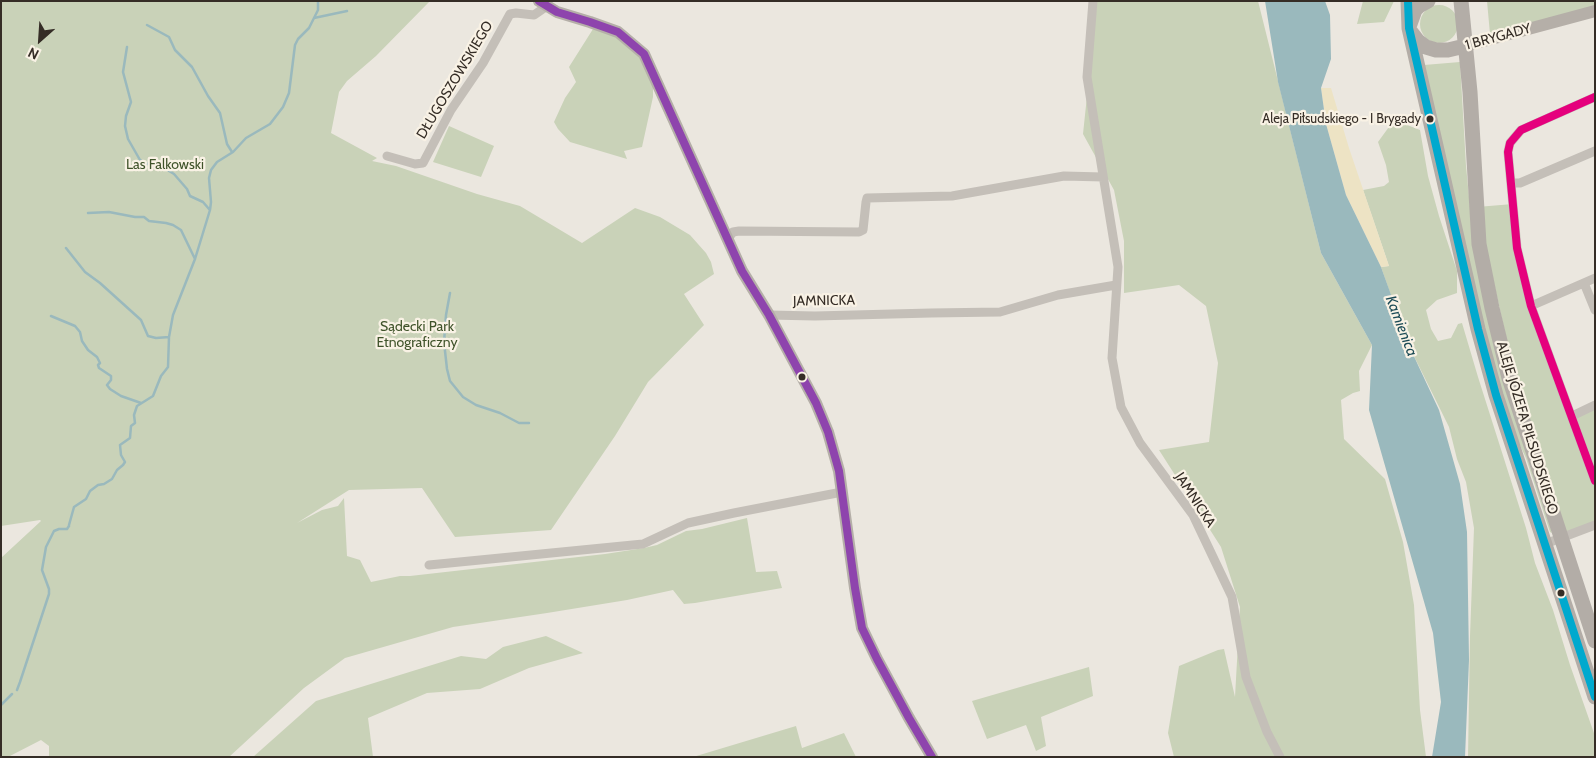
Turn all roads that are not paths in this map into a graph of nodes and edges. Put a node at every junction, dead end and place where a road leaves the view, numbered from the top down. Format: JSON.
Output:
{"nodes":[{"id":1,"x":1093,"y":1,"type":"edge"},
{"id":2,"x":1408,"y":1,"type":"edge"},
{"id":3,"x":1428,"y":1,"type":"edge"},
{"id":4,"x":1460,"y":1,"type":"edge"},
{"id":5,"x":543,"y":4,"type":"edge"},
{"id":6,"x":1595,"y":12,"type":"edge"},
{"id":7,"x":1409,"y":28,"type":"junction"},
{"id":8,"x":1465,"y":46,"type":"junction"},
{"id":9,"x":1595,"y":97,"type":"edge"},
{"id":10,"x":1595,"y":150,"type":"edge"},
{"id":11,"x":387,"y":156,"type":"dead end"},
{"id":12,"x":1103,"y":176,"type":"junction"},
{"id":13,"x":1512,"y":183,"type":"junction"},
{"id":14,"x":727,"y":240,"type":"junction"},
{"id":15,"x":1595,"y":278,"type":"edge"},
{"id":16,"x":1584,"y":283,"type":"junction"},
{"id":17,"x":1116,"y":286,"type":"junction"},
{"id":18,"x":1531,"y":306,"type":"junction"},
{"id":19,"x":1595,"y":310,"type":"edge"},
{"id":20,"x":769,"y":316,"type":"junction"},
{"id":21,"x":1595,"y":405,"type":"edge"},
{"id":22,"x":1572,"y":416,"type":"junction"},
{"id":23,"x":1595,"y":481,"type":"edge"},
{"id":24,"x":842,"y":492,"type":"junction"},
{"id":25,"x":1595,"y":525,"type":"edge"},
{"id":26,"x":1561,"y":538,"type":"junction"},
{"id":27,"x":1545,"y":544,"type":"junction"},
{"id":28,"x":429,"y":565,"type":"dead end"},
{"id":29,"x":1595,"y":641,"type":"edge"},
{"id":30,"x":1595,"y":697,"type":"edge"},
{"id":31,"x":932,"y":757,"type":"edge"},
{"id":32,"x":1280,"y":757,"type":"edge"}],
"edges":[{"from":1,"to":12,"type":"street","name":"JAMNICKA"},
{"from":2,"to":7,"type":"main road","name":"ALEJE JÓZEFA PIŁSUDSKIEGO"},
{"from":3,"to":7,"type":"main road"},
{"from":4,"to":8,"type":"main road","name":"ALEJE JÓZEFA PIŁSUDSKIEGO"},
{"from":5,"to":11,"type":"street","name":"DŁUGOSZOWSKIEGO"},
{"from":5,"to":14,"type":"street"},
{"from":6,"to":8,"type":"street","name":"1 BRYGADY"},
{"from":7,"to":8,"type":"main road","name":"1 BRYGADY"},
{"from":7,"to":27,"type":"main road","name":"ALEJE JÓZEFA PIŁSUDSKIEGO"},
{"from":8,"to":26,"type":"main road","name":"ALEJE JÓZEFA PIŁSUDSKIEGO"},
{"from":9,"to":13,"type":"street"},
{"from":10,"to":13,"type":"street"},
{"from":12,"to":14,"type":"street"},
{"from":12,"to":17,"type":"street","name":"JAMNICKA"},
{"from":13,"to":18,"type":"street"},
{"from":14,"to":20,"type":"street"},
{"from":15,"to":16,"type":"street"},
{"from":16,"to":18,"type":"street"},
{"from":16,"to":19,"type":"street"},
{"from":17,"to":20,"type":"street","name":"JAMNICKA"},
{"from":17,"to":32,"type":"street","name":"JAMNICKA"},
{"from":18,"to":22,"type":"street"},
{"from":20,"to":24,"type":"street"},
{"from":21,"to":22,"type":"street"},
{"from":22,"to":23,"type":"street"},
{"from":24,"to":28,"type":"street"},
{"from":24,"to":31,"type":"street"},
{"from":25,"to":26,"type":"street"},
{"from":26,"to":27,"type":"street"},
{"from":26,"to":29,"type":"main road","name":"ALEJE JÓZEFA PIŁSUDSKIEGO"},
{"from":27,"to":30,"type":"main road","name":"ALEJE JÓZEFA PIŁSUDSKIEGO"}]}
